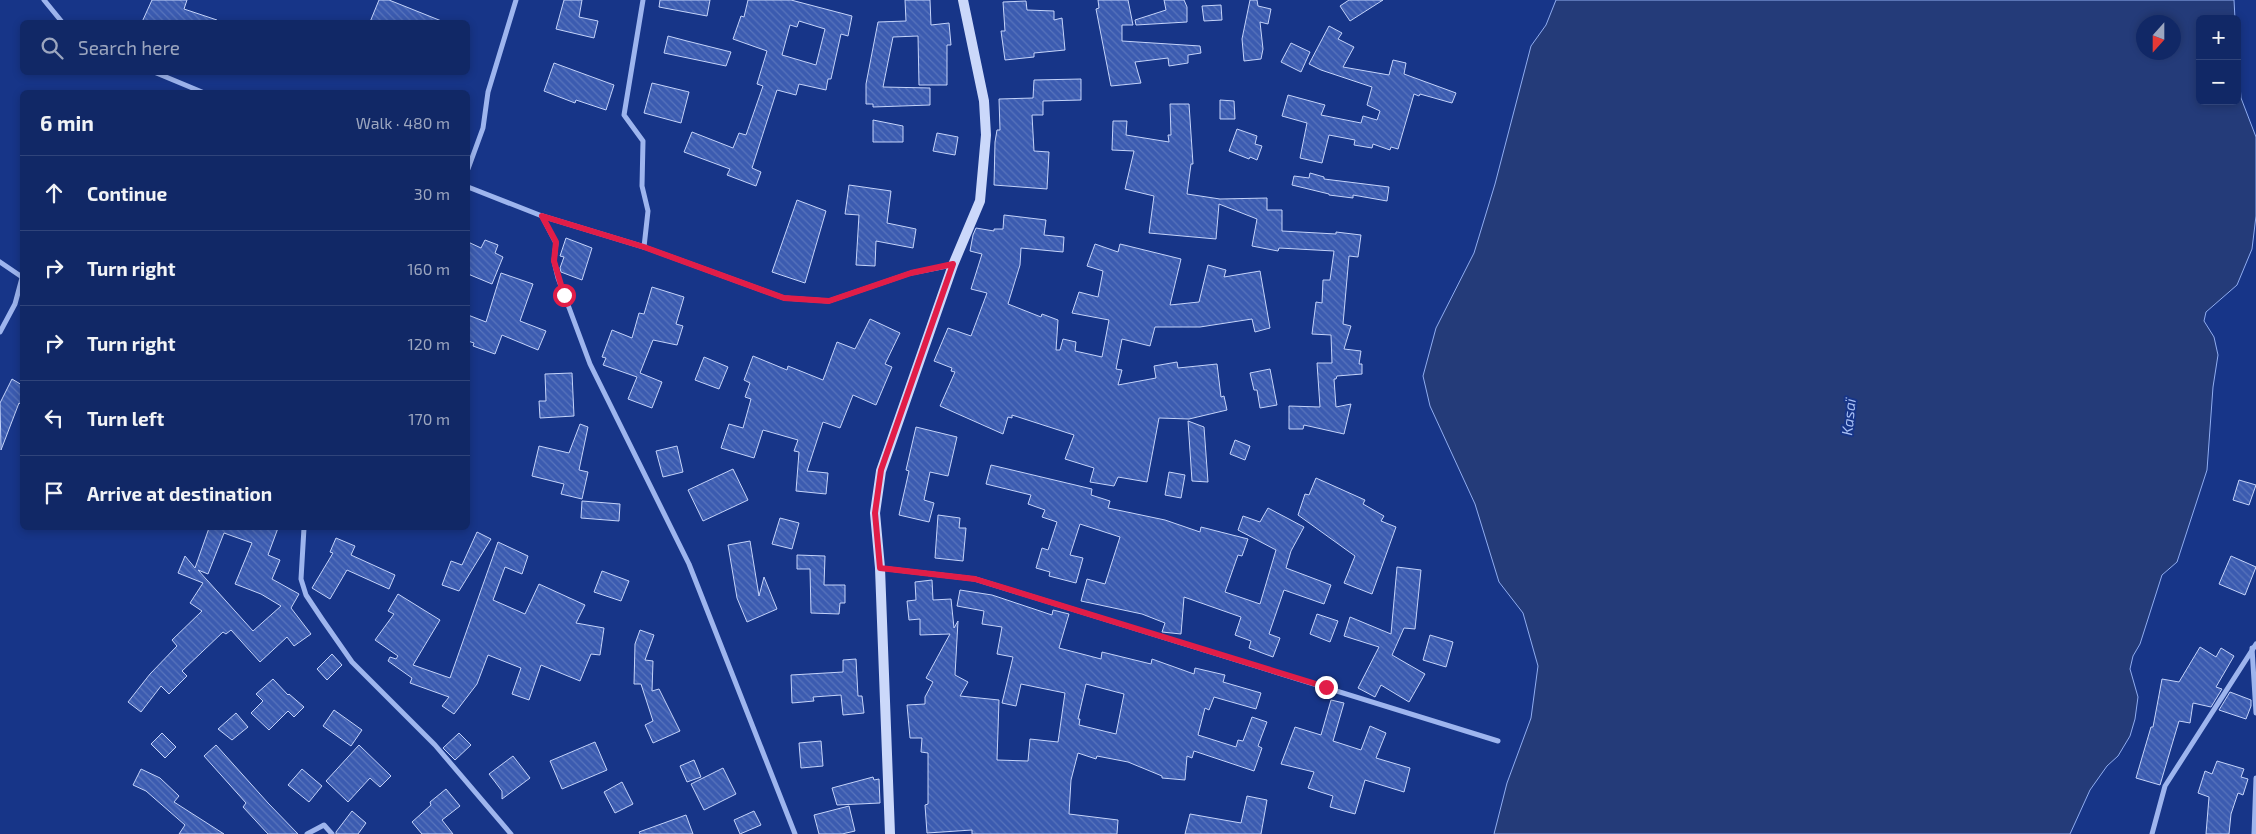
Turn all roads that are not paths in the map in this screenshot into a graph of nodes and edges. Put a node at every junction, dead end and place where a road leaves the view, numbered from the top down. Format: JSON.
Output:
{"nodes":[{"id":1,"x":44,"y":0,"type":"edge"},
{"id":2,"x":516,"y":0,"type":"edge"},
{"id":3,"x":643,"y":0,"type":"edge"},
{"id":4,"x":963,"y":0,"type":"edge"},
{"id":5,"x":60,"y":20,"type":"edge"},
{"id":6,"x":161,"y":75,"type":"edge"},
{"id":7,"x":197,"y":90,"type":"edge"},
{"id":8,"x":470,"y":164,"type":"edge"},
{"id":9,"x":470,"y":188,"type":"edge"},
{"id":10,"x":542,"y":216,"type":"junction"},
{"id":11,"x":644,"y":247,"type":"junction"},
{"id":12,"x":0,"y":262,"type":"edge"},
{"id":13,"x":953,"y":264,"type":"junction"},
{"id":14,"x":20,"y":277,"type":"edge"},
{"id":15,"x":20,"y":285,"type":"edge"},
{"id":16,"x":0,"y":332,"type":"edge"},
{"id":17,"x":304,"y":530,"type":"edge"},
{"id":18,"x":880,"y":568,"type":"junction"},
{"id":19,"x":2254,"y":645,"type":"edge"},
{"id":20,"x":2256,"y":713,"type":"edge"},
{"id":21,"x":1498,"y":741,"type":"dead end"},
{"id":22,"x":2256,"y":778,"type":"edge"},
{"id":23,"x":308,"y":834,"type":"edge"},
{"id":24,"x":332,"y":834,"type":"edge"},
{"id":25,"x":511,"y":834,"type":"edge"},
{"id":26,"x":796,"y":834,"type":"edge"},
{"id":27,"x":890,"y":834,"type":"edge"},
{"id":28,"x":2152,"y":834,"type":"edge"},
{"id":29,"x":2254,"y":834,"type":"edge"}],
"edges":[{"from":1,"to":5,"type":"street"},
{"from":2,"to":8,"type":"street"},
{"from":3,"to":11,"type":"street"},
{"from":4,"to":13,"type":"main road"},
{"from":6,"to":7,"type":"street"},
{"from":9,"to":10,"type":"street"},
{"from":10,"to":11,"type":"street"},
{"from":10,"to":26,"type":"street"},
{"from":11,"to":13,"type":"street"},
{"from":12,"to":14,"type":"street"},
{"from":13,"to":18,"type":"main road"},
{"from":15,"to":16,"type":"street"},
{"from":17,"to":25,"type":"street"},
{"from":18,"to":21,"type":"street"},
{"from":18,"to":27,"type":"main road"},
{"from":19,"to":20,"type":"street"},
{"from":19,"to":28,"type":"street"},
{"from":22,"to":29,"type":"street"},
{"from":23,"to":24,"type":"street"}]}
